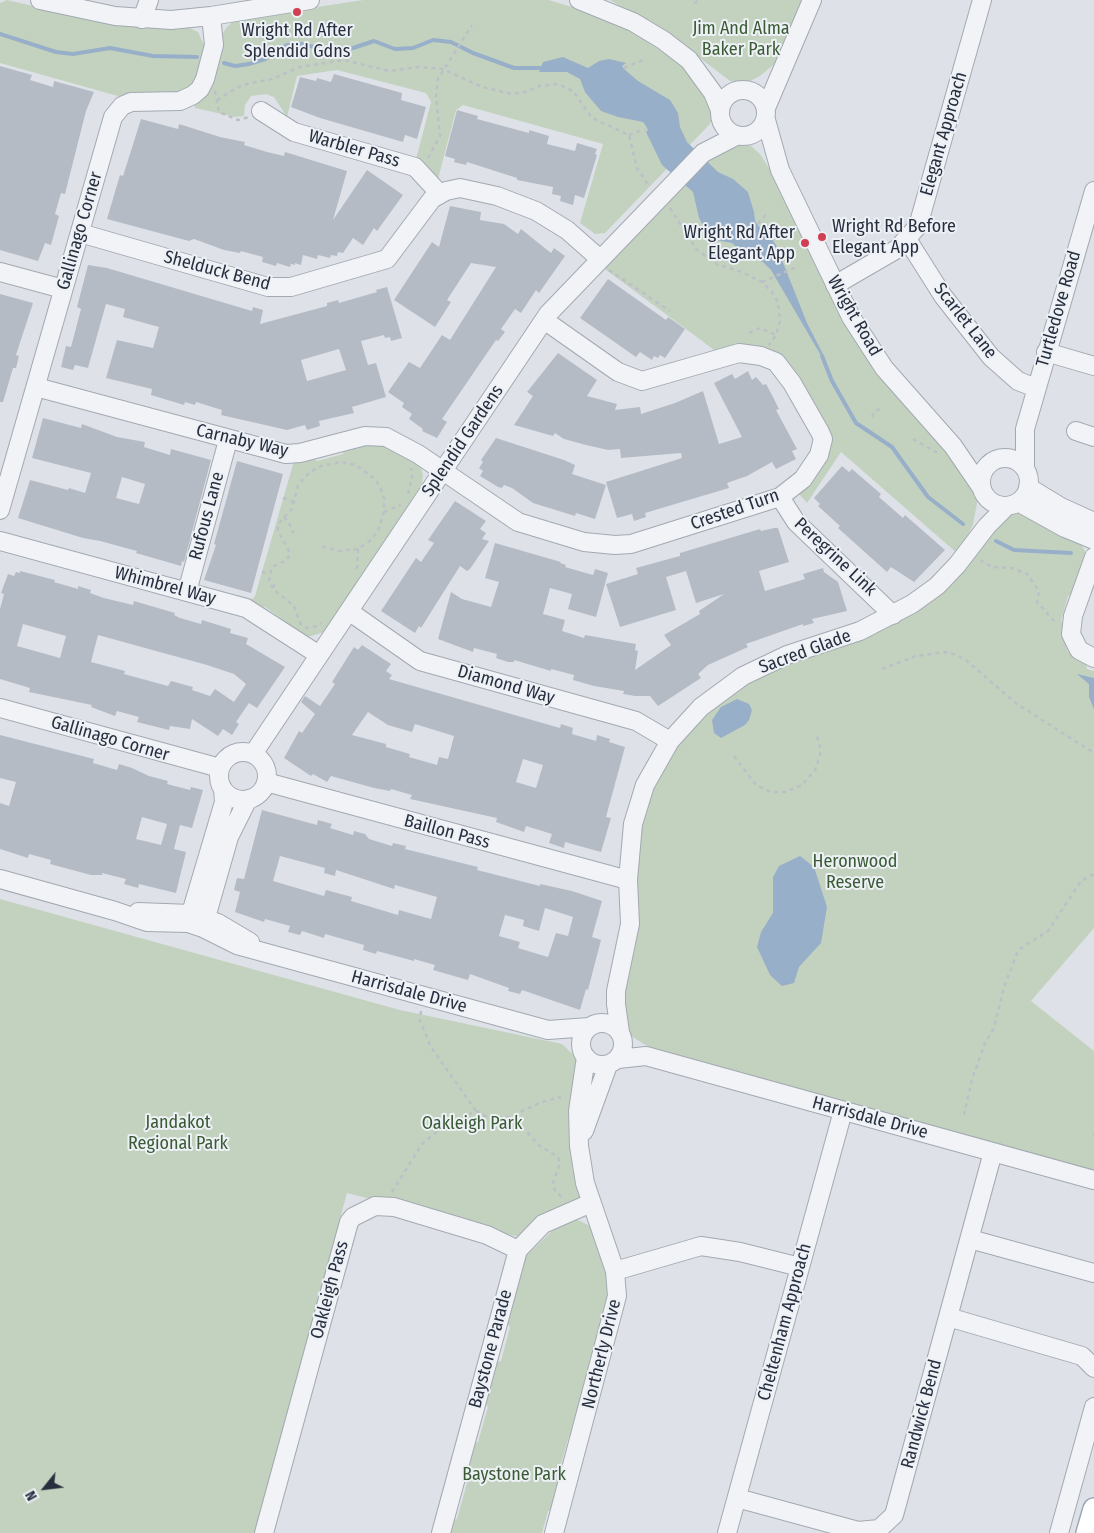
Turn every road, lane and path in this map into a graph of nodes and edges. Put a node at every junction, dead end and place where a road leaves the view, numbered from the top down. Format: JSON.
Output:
{"nodes":[{"id":1,"x":40,"y":0,"type":"edge"},
{"id":2,"x":148,"y":0,"type":"edge"},
{"id":3,"x":310,"y":0,"type":"edge"},
{"id":4,"x":700,"y":0,"type":"edge"},
{"id":5,"x":812,"y":0,"type":"edge"},
{"id":6,"x":982,"y":0,"type":"edge"},
{"id":7,"x":586,"y":1,"type":"edge"},
{"id":8,"x":694,"y":3,"type":"dead end"},
{"id":9,"x":210,"y":16,"type":"junction"},
{"id":10,"x":142,"y":19,"type":"junction"},
{"id":11,"x":701,"y":19,"type":"dead end"},
{"id":12,"x":472,"y":25,"type":"dead end"},
{"id":13,"x":698,"y":27,"type":"dead end"},
{"id":14,"x":643,"y":60,"type":"dead end"},
{"id":15,"x":786,"y":62,"type":"junction"},
{"id":16,"x":695,"y":66,"type":"junction"},
{"id":17,"x":624,"y":68,"type":"dead end"},
{"id":18,"x":443,"y":69,"type":"junction"},
{"id":19,"x":215,"y":90,"type":"dead end"},
{"id":20,"x":746,"y":90,"type":"junction"},
{"id":21,"x":217,"y":100,"type":"junction"},
{"id":22,"x":261,"y":112,"type":"joint"},
{"id":23,"x":721,"y":114,"type":"junction"},
{"id":24,"x":766,"y":114,"type":"junction"},
{"id":25,"x":645,"y":129,"type":"dead end"},
{"id":26,"x":629,"y":135,"type":"junction"},
{"id":27,"x":743,"y":136,"type":"junction"},
{"id":28,"x":703,"y":153,"type":"junction"},
{"id":29,"x":424,"y":163,"type":"dead end"},
{"id":30,"x":780,"y":170,"type":"junction"},
{"id":31,"x":1094,"y":190,"type":"edge"},
{"id":32,"x":440,"y":194,"type":"junction"},
{"id":33,"x":660,"y":197,"type":"junction"},
{"id":34,"x":1091,"y":213,"type":"edge"},
{"id":35,"x":766,"y":214,"type":"dead end"},
{"id":36,"x":758,"y":224,"type":"dead end"},
{"id":37,"x":80,"y":233,"type":"junction"},
{"id":38,"x":907,"y":239,"type":"junction"},
{"id":39,"x":604,"y":264,"type":"junction"},
{"id":40,"x":799,"y":266,"type":"dead end"},
{"id":41,"x":0,"y":272,"type":"edge"},
{"id":42,"x":762,"y":282,"type":"junction"},
{"id":43,"x":835,"y":285,"type":"junction"},
{"id":44,"x":62,"y":289,"type":"junction"},
{"id":45,"x":670,"y":311,"type":"dead end"},
{"id":46,"x":544,"y":320,"type":"junction"},
{"id":47,"x":749,"y":333,"type":"dead end"},
{"id":48,"x":776,"y":336,"type":"junction"},
{"id":49,"x":1046,"y":352,"type":"junction"},
{"id":50,"x":761,"y":356,"type":"junction"},
{"id":51,"x":1094,"y":366,"type":"edge"},
{"id":52,"x":36,"y":387,"type":"junction"},
{"id":53,"x":1036,"y":388,"type":"junction"},
{"id":54,"x":881,"y":408,"type":"dead end"},
{"id":55,"x":872,"y":417,"type":"dead end"},
{"id":56,"x":1025,"y":429,"type":"junction"},
{"id":57,"x":1076,"y":432,"type":"dead end"},
{"id":58,"x":1094,"y":437,"type":"edge"},
{"id":59,"x":913,"y":438,"type":"dead end"},
{"id":60,"x":228,"y":440,"type":"junction"},
{"id":61,"x":947,"y":450,"type":"junction"},
{"id":62,"x":999,"y":458,"type":"junction"},
{"id":63,"x":408,"y":462,"type":"dead end"},
{"id":64,"x":1025,"y":469,"type":"junction"},
{"id":65,"x":442,"y":471,"type":"junction"},
{"id":66,"x":982,"y":490,"type":"junction"},
{"id":67,"x":780,"y":497,"type":"junction"},
{"id":68,"x":283,"y":498,"type":"dead end"},
{"id":69,"x":1018,"y":498,"type":"junction"},
{"id":70,"x":294,"y":502,"type":"junction"},
{"id":71,"x":0,"y":510,"type":"edge"},
{"id":72,"x":384,"y":512,"type":"junction"},
{"id":73,"x":284,"y":517,"type":"junction"},
{"id":74,"x":1094,"y":522,"type":"edge"},
{"id":75,"x":293,"y":534,"type":"dead end"},
{"id":76,"x":979,"y":535,"type":"junction"},
{"id":77,"x":1094,"y":540,"type":"edge"},
{"id":78,"x":0,"y":541,"type":"edge"},
{"id":79,"x":322,"y":546,"type":"dead end"},
{"id":80,"x":358,"y":549,"type":"junction"},
{"id":81,"x":1094,"y":557,"type":"edge"},
{"id":82,"x":978,"y":559,"type":"dead end"},
{"id":83,"x":262,"y":572,"type":"dead end"},
{"id":84,"x":356,"y":572,"type":"dead end"},
{"id":85,"x":269,"y":574,"type":"junction"},
{"id":86,"x":276,"y":584,"type":"dead end"},
{"id":87,"x":272,"y":587,"type":"junction"},
{"id":88,"x":187,"y":592,"type":"junction"},
{"id":89,"x":350,"y":612,"type":"junction"},
{"id":90,"x":893,"y":615,"type":"junction"},
{"id":91,"x":325,"y":617,"type":"dead end"},
{"id":92,"x":1057,"y":625,"type":"dead end"},
{"id":93,"x":319,"y":655,"type":"junction"},
{"id":94,"x":1094,"y":658,"type":"edge"},
{"id":95,"x":882,"y":669,"type":"dead end"},
{"id":96,"x":0,"y":708,"type":"edge"},
{"id":97,"x":817,"y":736,"type":"dead end"},
{"id":98,"x":670,"y":741,"type":"junction"},
{"id":99,"x":1094,"y":753,"type":"edge"},
{"id":100,"x":253,"y":754,"type":"junction"},
{"id":101,"x":734,"y":756,"type":"dead end"},
{"id":102,"x":220,"y":768,"type":"junction"},
{"id":103,"x":266,"y":782,"type":"junction"},
{"id":104,"x":224,"y":789,"type":"junction"},
{"id":105,"x":248,"y":799,"type":"junction"},
{"id":106,"x":1094,"y":874,"type":"edge"},
{"id":107,"x":0,"y":879,"type":"edge"},
{"id":108,"x":628,"y":880,"type":"junction"},
{"id":109,"x":197,"y":921,"type":"junction"},
{"id":110,"x":616,"y":991,"type":"junction"},
{"id":111,"x":421,"y":1011,"type":"dead end"},
{"id":112,"x":592,"y":1025,"type":"junction"},
{"id":113,"x":554,"y":1031,"type":"junction"},
{"id":114,"x":622,"y":1035,"type":"junction"},
{"id":115,"x":583,"y":1052,"type":"junction"},
{"id":116,"x":646,"y":1056,"type":"junction"},
{"id":117,"x":613,"y":1062,"type":"junction"},
{"id":118,"x":561,"y":1097,"type":"dead end"},
{"id":119,"x":476,"y":1111,"type":"junction"},
{"id":120,"x":843,"y":1111,"type":"junction"},
{"id":121,"x":964,"y":1115,"type":"dead end"},
{"id":122,"x":508,"y":1117,"type":"junction"},
{"id":123,"x":579,"y":1146,"type":"junction"},
{"id":124,"x":993,"y":1152,"type":"junction"},
{"id":125,"x":1094,"y":1180,"type":"edge"},
{"id":126,"x":388,"y":1199,"type":"dead end"},
{"id":127,"x":565,"y":1200,"type":"dead end"},
{"id":128,"x":592,"y":1203,"type":"junction"},
{"id":129,"x":970,"y":1239,"type":"junction"},
{"id":130,"x":518,"y":1250,"type":"junction"},
{"id":131,"x":800,"y":1267,"type":"junction"},
{"id":132,"x":615,"y":1270,"type":"junction"},
{"id":133,"x":1094,"y":1273,"type":"edge"},
{"id":134,"x":948,"y":1317,"type":"junction"},
{"id":135,"x":1094,"y":1367,"type":"edge"},
{"id":136,"x":1094,"y":1407,"type":"edge"},
{"id":137,"x":737,"y":1498,"type":"junction"},
{"id":138,"x":1094,"y":1509,"type":"edge"},
{"id":139,"x":264,"y":1533,"type":"edge"},
{"id":140,"x":441,"y":1533,"type":"edge"},
{"id":141,"x":554,"y":1533,"type":"edge"},
{"id":142,"x":728,"y":1533,"type":"edge"},
{"id":143,"x":1058,"y":1533,"type":"edge"},
{"id":144,"x":1087,"y":1533,"type":"edge"}],
"edges":[{"from":1,"to":10,"type":"street"},
{"from":2,"to":10,"type":"street"},
{"from":3,"to":9,"type":"street"},
{"from":4,"to":8,"type":"path"},
{"from":5,"to":15,"type":"street"},
{"from":6,"to":38,"type":"street","name":"Elegant Approach"},
{"from":7,"to":16,"type":"street"},
{"from":9,"to":10,"type":"street"},
{"from":9,"to":37,"type":"street","name":"Gallinago Corner"},
{"from":11,"to":13,"type":"path"},
{"from":12,"to":18,"type":"path"},
{"from":14,"to":17,"type":"path"},
{"from":15,"to":20,"type":"street"},
{"from":15,"to":24,"type":"street"},
{"from":16,"to":20,"type":"street"},
{"from":16,"to":23,"type":"street"},
{"from":18,"to":21,"type":"path"},
{"from":18,"to":26,"type":"path"},
{"from":18,"to":29,"type":"path"},
{"from":19,"to":21,"type":"path"},
{"from":20,"to":23,"type":"street"},
{"from":20,"to":24,"type":"street"},
{"from":21,"to":22,"type":"path"},
{"from":22,"to":32,"type":"street","name":"Warbler Pass"},
{"from":23,"to":27,"type":"street"},
{"from":23,"to":28,"type":"street","name":"Splendid Gardens"},
{"from":24,"to":27,"type":"street"},
{"from":24,"to":30,"type":"street","name":"Wright Road"},
{"from":25,"to":26,"type":"path"},
{"from":26,"to":33,"type":"path"},
{"from":27,"to":28,"type":"street","name":"Splendid Gardens"},
{"from":27,"to":30,"type":"street","name":"Wright Road"},
{"from":28,"to":33,"type":"street","name":"Splendid Gardens"},
{"from":30,"to":43,"type":"street","name":"Wright Road"},
{"from":31,"to":34,"type":"street","name":"Turtledove Road"},
{"from":32,"to":37,"type":"street","name":"Shelduck Bend"},
{"from":32,"to":39,"type":"street"},
{"from":33,"to":39,"type":"street","name":"Splendid Gardens"},
{"from":33,"to":42,"type":"path"},
{"from":34,"to":49,"type":"street","name":"Turtledove Road"},
{"from":35,"to":36,"type":"path"},
{"from":37,"to":44,"type":"street","name":"Gallinago Corner"},
{"from":38,"to":43,"type":"street","name":"Elegant Approach"},
{"from":38,"to":53,"type":"street","name":"Scarlet Lane"},
{"from":39,"to":45,"type":"path"},
{"from":39,"to":46,"type":"street","name":"Splendid Gardens"},
{"from":40,"to":42,"type":"path"},
{"from":41,"to":44,"type":"street"},
{"from":42,"to":48,"type":"path"},
{"from":43,"to":61,"type":"street","name":"Wright Road"},
{"from":44,"to":52,"type":"street","name":"Gallinago Corner"},
{"from":46,"to":50,"type":"street","name":"Crested Turn"},
{"from":46,"to":65,"type":"street","name":"Splendid Gardens"},
{"from":47,"to":48,"type":"path"},
{"from":48,"to":50,"type":"path"},
{"from":49,"to":51,"type":"street"},
{"from":49,"to":53,"type":"street","name":"Turtledove Road"},
{"from":50,"to":67,"type":"street","name":"Crested Turn"},
{"from":52,"to":60,"type":"street","name":"Carnaby Way"},
{"from":52,"to":71,"type":"street","name":"Gallinago Corner"},
{"from":53,"to":56,"type":"street","name":"Turtledove Road"},
{"from":54,"to":55,"type":"path"},
{"from":56,"to":62,"type":"street","name":"Turtledove Road"},
{"from":56,"to":64,"type":"street","name":"Turtledove Road"},
{"from":57,"to":58,"type":"street"},
{"from":59,"to":61,"type":"path"},
{"from":60,"to":65,"type":"street","name":"Carnaby Way"},
{"from":60,"to":88,"type":"street","name":"Rufous Lane"},
{"from":61,"to":62,"type":"street","name":"Wright Road"},
{"from":61,"to":66,"type":"street","name":"Wright Road"},
{"from":62,"to":64,"type":"street"},
{"from":62,"to":66,"type":"street"},
{"from":63,"to":72,"type":"path"},
{"from":64,"to":69,"type":"street"},
{"from":65,"to":67,"type":"street","name":"Crested Turn"},
{"from":65,"to":89,"type":"street","name":"Splendid Gardens"},
{"from":66,"to":69,"type":"street"},
{"from":66,"to":76,"type":"street","name":"Sacred Glade"},
{"from":67,"to":90,"type":"street","name":"Peregrine Link"},
{"from":68,"to":70,"type":"path"},
{"from":69,"to":74,"type":"street"},
{"from":69,"to":76,"type":"street","name":"Sacred Glade"},
{"from":69,"to":77,"type":"street"},
{"from":70,"to":72,"type":"path"},
{"from":70,"to":73,"type":"path"},
{"from":72,"to":80,"type":"path"},
{"from":73,"to":75,"type":"path"},
{"from":73,"to":85,"type":"path"},
{"from":76,"to":90,"type":"street","name":"Sacred Glade"},
{"from":78,"to":88,"type":"street","name":"Whimbrel Way"},
{"from":79,"to":80,"type":"path"},
{"from":80,"to":84,"type":"path"},
{"from":81,"to":94,"type":"street"},
{"from":82,"to":92,"type":"path"},
{"from":83,"to":85,"type":"path"},
{"from":85,"to":87,"type":"path"},
{"from":86,"to":87,"type":"path"},
{"from":87,"to":91,"type":"path"},
{"from":88,"to":93,"type":"street","name":"Whimbrel Way"},
{"from":89,"to":93,"type":"street","name":"Splendid Gardens"},
{"from":89,"to":98,"type":"street","name":"Diamond Way"},
{"from":90,"to":98,"type":"street","name":"Sacred Glade"},
{"from":93,"to":100,"type":"street","name":"Splendid Gardens"},
{"from":95,"to":99,"type":"path"},
{"from":96,"to":102,"type":"street","name":"Gallinago Corner"},
{"from":97,"to":101,"type":"path"},
{"from":98,"to":108,"type":"street","name":"Sacred Glade"},
{"from":100,"to":102,"type":"street"},
{"from":100,"to":103,"type":"street"},
{"from":102,"to":104,"type":"street"},
{"from":103,"to":105,"type":"street"},
{"from":103,"to":108,"type":"street","name":"Baillon Pass"},
{"from":104,"to":105,"type":"street"},
{"from":104,"to":109,"type":"street"},
{"from":105,"to":109,"type":"street"},
{"from":106,"to":121,"type":"path"},
{"from":107,"to":109,"type":"street","name":"Harrisdale Drive"},
{"from":108,"to":110,"type":"street","name":"Sacred Glade"},
{"from":109,"to":113,"type":"street","name":"Harrisdale Drive"},
{"from":110,"to":112,"type":"street","name":"Sacred Glade"},
{"from":110,"to":114,"type":"street","name":"Sacred Glade"},
{"from":111,"to":119,"type":"path"},
{"from":112,"to":113,"type":"street","name":"Harrisdale Drive"},
{"from":112,"to":114,"type":"street"},
{"from":112,"to":115,"type":"street"},
{"from":113,"to":115,"type":"street","name":"Harrisdale Drive"},
{"from":114,"to":116,"type":"street","name":"Harrisdale Drive"},
{"from":114,"to":117,"type":"street"},
{"from":115,"to":117,"type":"street"},
{"from":115,"to":123,"type":"street","name":"Northerly Drive"},
{"from":116,"to":117,"type":"street","name":"Harrisdale Drive"},
{"from":116,"to":120,"type":"street","name":"Harrisdale Drive"},
{"from":117,"to":123,"type":"street","name":"Northerly Drive"},
{"from":118,"to":122,"type":"path"},
{"from":119,"to":122,"type":"path"},
{"from":119,"to":126,"type":"path"},
{"from":120,"to":124,"type":"street","name":"Harrisdale Drive"},
{"from":120,"to":131,"type":"street","name":"Cheltenham Approach"},
{"from":122,"to":127,"type":"path"},
{"from":123,"to":128,"type":"street","name":"Northerly Drive"},
{"from":124,"to":125,"type":"street","name":"Harrisdale Drive"},
{"from":124,"to":129,"type":"street","name":"Randwick Bend"},
{"from":128,"to":130,"type":"street","name":"Baystone Parade"},
{"from":128,"to":132,"type":"street","name":"Northerly Drive"},
{"from":129,"to":133,"type":"street"},
{"from":129,"to":134,"type":"street","name":"Randwick Bend"},
{"from":130,"to":139,"type":"street","name":"Oakleigh Pass"},
{"from":130,"to":140,"type":"street","name":"Baystone Parade"},
{"from":131,"to":132,"type":"street"},
{"from":131,"to":137,"type":"street","name":"Cheltenham Approach"},
{"from":132,"to":141,"type":"street","name":"Northerly Drive"},
{"from":134,"to":135,"type":"street"},
{"from":134,"to":137,"type":"street","name":"Randwick Bend"},
{"from":136,"to":143,"type":"street"},
{"from":137,"to":142,"type":"street","name":"Cheltenham Approach"},
{"from":138,"to":144,"type":"main road"}]}
